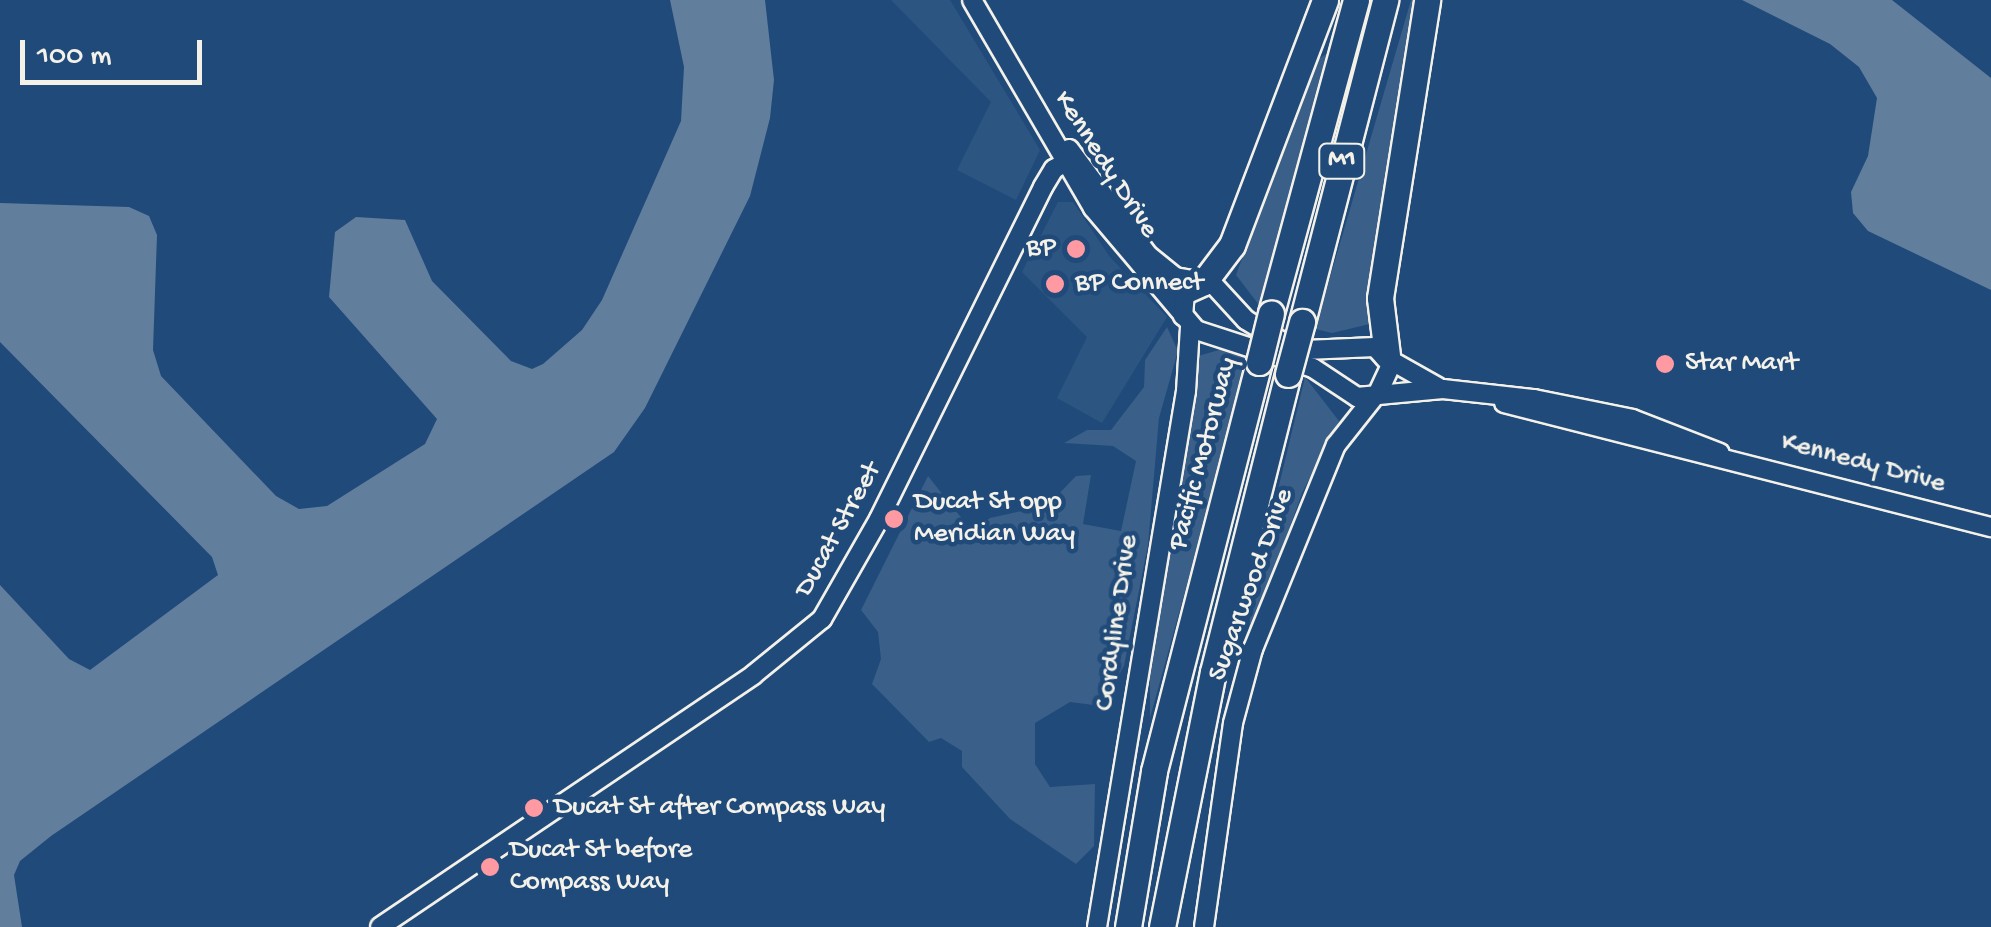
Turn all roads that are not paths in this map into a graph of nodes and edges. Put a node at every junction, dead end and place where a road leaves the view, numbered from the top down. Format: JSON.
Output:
{"nodes":[{"id":1,"x":972,"y":0,"type":"edge"},
{"id":2,"x":1325,"y":0,"type":"edge"},
{"id":3,"x":1356,"y":0,"type":"edge"},
{"id":4,"x":1385,"y":0,"type":"edge"},
{"id":5,"x":1427,"y":0,"type":"edge"},
{"id":6,"x":1070,"y":160,"type":"junction"},
{"id":7,"x":1203,"y":282,"type":"junction"},
{"id":8,"x":1187,"y":321,"type":"junction"},
{"id":9,"x":1388,"y":357,"type":"junction"},
{"id":10,"x":1443,"y":389,"type":"junction"},
{"id":11,"x":1376,"y":396,"type":"junction"},
{"id":12,"x":1991,"y":528,"type":"edge"},
{"id":13,"x":380,"y":927,"type":"edge"},
{"id":14,"x":1097,"y":927,"type":"edge"},
{"id":15,"x":1128,"y":927,"type":"edge"},
{"id":16,"x":1162,"y":927,"type":"edge"},
{"id":17,"x":1204,"y":927,"type":"edge"}],
"edges":[{"from":1,"to":6,"type":"street","name":"Kennedy Drive"},
{"from":2,"to":7,"type":"highway"},
{"from":3,"to":15,"type":"highway","name":"Pacific Motorway","number":"M1","bridge":true},
{"from":4,"to":16,"type":"highway","number":"M1","bridge":true},
{"from":5,"to":9,"type":"highway"},
{"from":6,"to":7,"type":"street","name":"Kennedy Drive"},
{"from":6,"to":8,"type":"street","name":"Kennedy Drive"},
{"from":6,"to":13,"type":"street","name":"Ducat Street"},
{"from":7,"to":8,"type":"street"},
{"from":7,"to":9,"type":"street","name":"Kennedy Drive"},
{"from":8,"to":11,"type":"street"},
{"from":8,"to":14,"type":"street","name":"Cordyline Drive"},
{"from":9,"to":10,"type":"street","name":"Kennedy Drive"},
{"from":9,"to":11,"type":"street","name":"Sugarwood Drive"},
{"from":10,"to":11,"type":"street","name":"Kennedy Drive"},
{"from":10,"to":12,"type":"street","name":"Kennedy Drive"},
{"from":11,"to":17,"type":"street","name":"Sugarwood Drive"}]}
